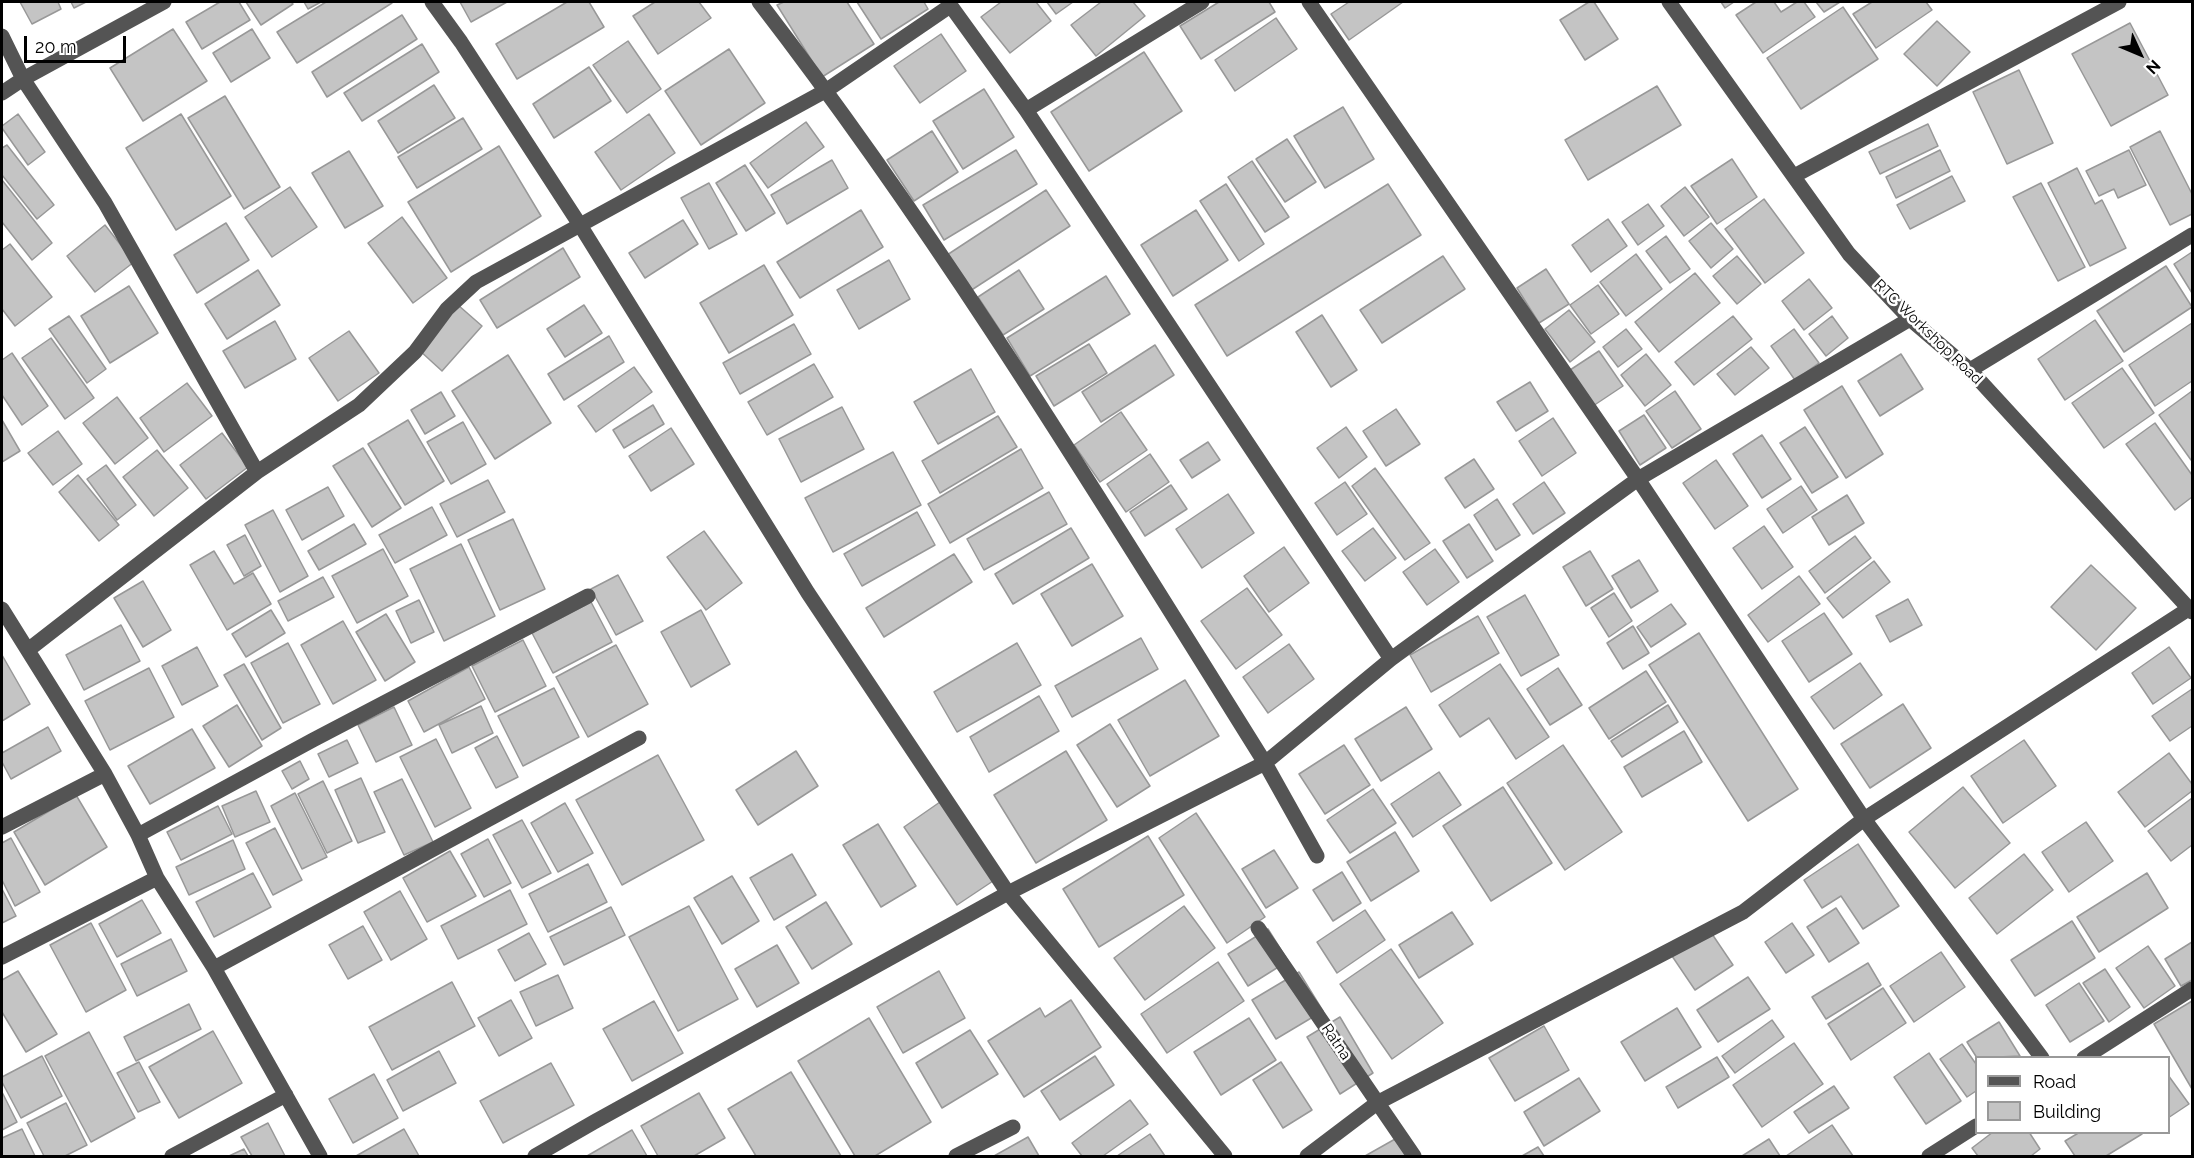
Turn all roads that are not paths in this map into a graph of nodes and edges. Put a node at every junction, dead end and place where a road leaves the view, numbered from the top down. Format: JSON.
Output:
{"nodes":[{"id":1,"x":164,"y":2,"type":"edge"},
{"id":2,"x":432,"y":2,"type":"edge"},
{"id":3,"x":759,"y":2,"type":"edge"},
{"id":4,"x":1202,"y":2,"type":"edge"},
{"id":5,"x":1309,"y":2,"type":"edge"},
{"id":6,"x":1670,"y":2,"type":"edge"},
{"id":7,"x":2119,"y":2,"type":"edge"},
{"id":8,"x":949,"y":4,"type":"edge"},
{"id":9,"x":2,"y":36,"type":"edge"},
{"id":10,"x":23,"y":79,"type":"junction"},
{"id":11,"x":827,"y":90,"type":"junction"},
{"id":12,"x":2,"y":93,"type":"edge"},
{"id":13,"x":1026,"y":110,"type":"junction"},
{"id":14,"x":1794,"y":176,"type":"junction"},
{"id":15,"x":580,"y":225,"type":"junction"},
{"id":16,"x":2193,"y":235,"type":"edge"},
{"id":17,"x":1910,"y":319,"type":"junction"},
{"id":18,"x":1970,"y":370,"type":"junction"},
{"id":19,"x":257,"y":472,"type":"junction"},
{"id":20,"x":1638,"y":479,"type":"junction"},
{"id":21,"x":588,"y":596,"type":"dead end"},
{"id":22,"x":2,"y":609,"type":"edge"},
{"id":23,"x":2191,"y":610,"type":"edge"},
{"id":24,"x":28,"y":650,"type":"junction"},
{"id":25,"x":1391,"y":659,"type":"junction"},
{"id":26,"x":639,"y":738,"type":"dead end"},
{"id":27,"x":1265,"y":763,"type":"junction"},
{"id":28,"x":105,"y":774,"type":"junction"},
{"id":29,"x":1864,"y":819,"type":"junction"},
{"id":30,"x":2,"y":827,"type":"edge"},
{"id":31,"x":138,"y":835,"type":"junction"},
{"id":32,"x":1317,"y":856,"type":"dead end"},
{"id":33,"x":157,"y":878,"type":"junction"},
{"id":34,"x":1008,"y":892,"type":"junction"},
{"id":35,"x":1258,"y":928,"type":"dead end"},
{"id":36,"x":2,"y":957,"type":"edge"},
{"id":37,"x":214,"y":968,"type":"junction"},
{"id":38,"x":2193,"y":990,"type":"edge"},
{"id":39,"x":2041,"y":1056,"type":"edge"},
{"id":40,"x":2087,"y":1056,"type":"edge"},
{"id":41,"x":286,"y":1095,"type":"junction"},
{"id":42,"x":1377,"y":1103,"type":"junction"},
{"id":43,"x":1013,"y":1127,"type":"dead end"},
{"id":44,"x":1975,"y":1127,"type":"edge"},
{"id":45,"x":172,"y":1156,"type":"edge"},
{"id":46,"x":320,"y":1156,"type":"edge"},
{"id":47,"x":535,"y":1156,"type":"edge"},
{"id":48,"x":956,"y":1156,"type":"edge"},
{"id":49,"x":1225,"y":1156,"type":"edge"},
{"id":50,"x":1307,"y":1156,"type":"edge"},
{"id":51,"x":1414,"y":1156,"type":"edge"},
{"id":52,"x":1929,"y":1156,"type":"edge"}],
"edges":[{"from":1,"to":10,"type":"street"},
{"from":2,"to":15,"type":"street"},
{"from":3,"to":11,"type":"street"},
{"from":4,"to":13,"type":"street"},
{"from":5,"to":20,"type":"street"},
{"from":6,"to":14,"type":"street","name":"RTC Workshop Road"},
{"from":7,"to":14,"type":"street"},
{"from":8,"to":11,"type":"street"},
{"from":8,"to":13,"type":"street"},
{"from":9,"to":10,"type":"street"},
{"from":10,"to":12,"type":"street"},
{"from":10,"to":19,"type":"street"},
{"from":11,"to":15,"type":"street"},
{"from":11,"to":27,"type":"street"},
{"from":13,"to":25,"type":"street"},
{"from":14,"to":17,"type":"street","name":"RTC Workshop Road"},
{"from":15,"to":19,"type":"street"},
{"from":15,"to":34,"type":"street"},
{"from":16,"to":18,"type":"street"},
{"from":17,"to":18,"type":"street","name":"RTC Workshop Road"},
{"from":17,"to":20,"type":"street"},
{"from":18,"to":23,"type":"street","name":"RTC Workshop Road"},
{"from":19,"to":24,"type":"street"},
{"from":20,"to":25,"type":"street"},
{"from":20,"to":29,"type":"street"},
{"from":21,"to":31,"type":"street"},
{"from":22,"to":24,"type":"street"},
{"from":23,"to":29,"type":"street"},
{"from":24,"to":28,"type":"street"},
{"from":25,"to":27,"type":"street"},
{"from":26,"to":37,"type":"street"},
{"from":27,"to":32,"type":"street"},
{"from":27,"to":34,"type":"street"},
{"from":28,"to":30,"type":"street"},
{"from":28,"to":31,"type":"street"},
{"from":29,"to":39,"type":"street"},
{"from":29,"to":42,"type":"street"},
{"from":31,"to":33,"type":"street"},
{"from":33,"to":36,"type":"street"},
{"from":33,"to":37,"type":"street"},
{"from":34,"to":47,"type":"street"},
{"from":34,"to":49,"type":"street"},
{"from":35,"to":42,"type":"street","name":"Ratna"},
{"from":37,"to":41,"type":"street"},
{"from":38,"to":40,"type":"street"},
{"from":41,"to":45,"type":"street"},
{"from":41,"to":46,"type":"street"},
{"from":42,"to":50,"type":"street"},
{"from":42,"to":51,"type":"street","name":"Ratna"},
{"from":43,"to":48,"type":"street"},
{"from":44,"to":52,"type":"street"}]}
